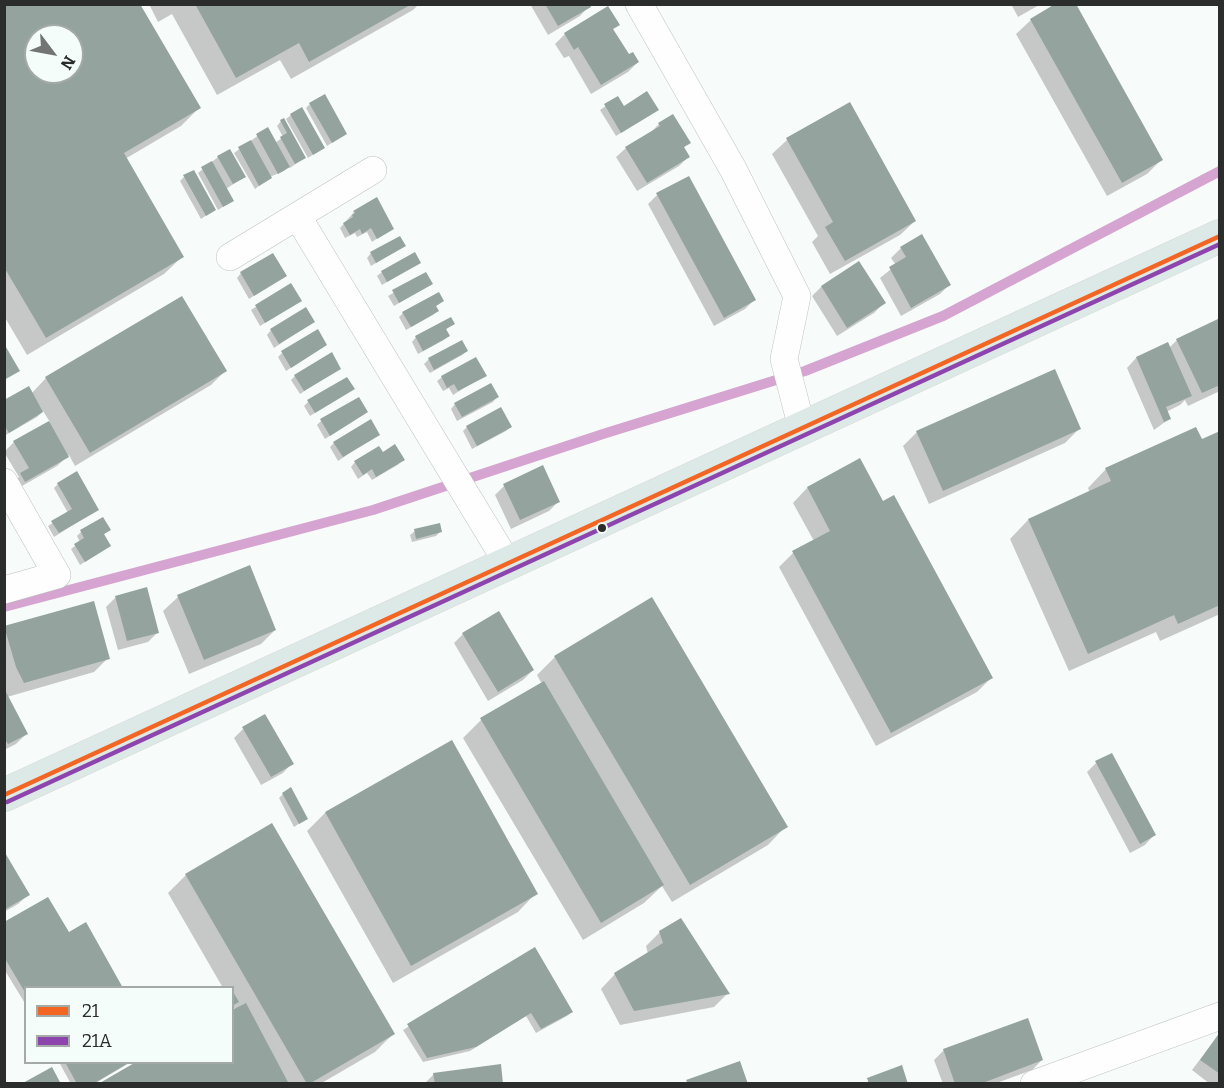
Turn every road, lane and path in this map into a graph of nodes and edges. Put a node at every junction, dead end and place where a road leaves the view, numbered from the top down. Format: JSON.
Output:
{"nodes":[{"id":1,"x":639,"y":4,"type":"edge"},
{"id":2,"x":373,"y":170,"type":"dead end"},
{"id":3,"x":298,"y":217,"type":"junction"},
{"id":4,"x":1220,"y":236,"type":"edge"},
{"id":5,"x":230,"y":257,"type":"dead end"},
{"id":6,"x":802,"y":428,"type":"junction"},
{"id":7,"x":4,"y":483,"type":"edge"},
{"id":8,"x":508,"y":564,"type":"junction"},
{"id":9,"x":4,"y":590,"type":"edge"},
{"id":10,"x":4,"y":795,"type":"edge"},
{"id":11,"x":1220,"y":1016,"type":"edge"},
{"id":12,"x":1034,"y":1083,"type":"edge"}],
"edges":[{"from":1,"to":6,"type":"street"},
{"from":2,"to":3,"type":"street"},
{"from":3,"to":5,"type":"street"},
{"from":3,"to":8,"type":"street"},
{"from":4,"to":6,"type":"main road"},
{"from":6,"to":8,"type":"main road"},
{"from":7,"to":9,"type":"street"},
{"from":8,"to":10,"type":"main road"},
{"from":11,"to":12,"type":"street"}]}
